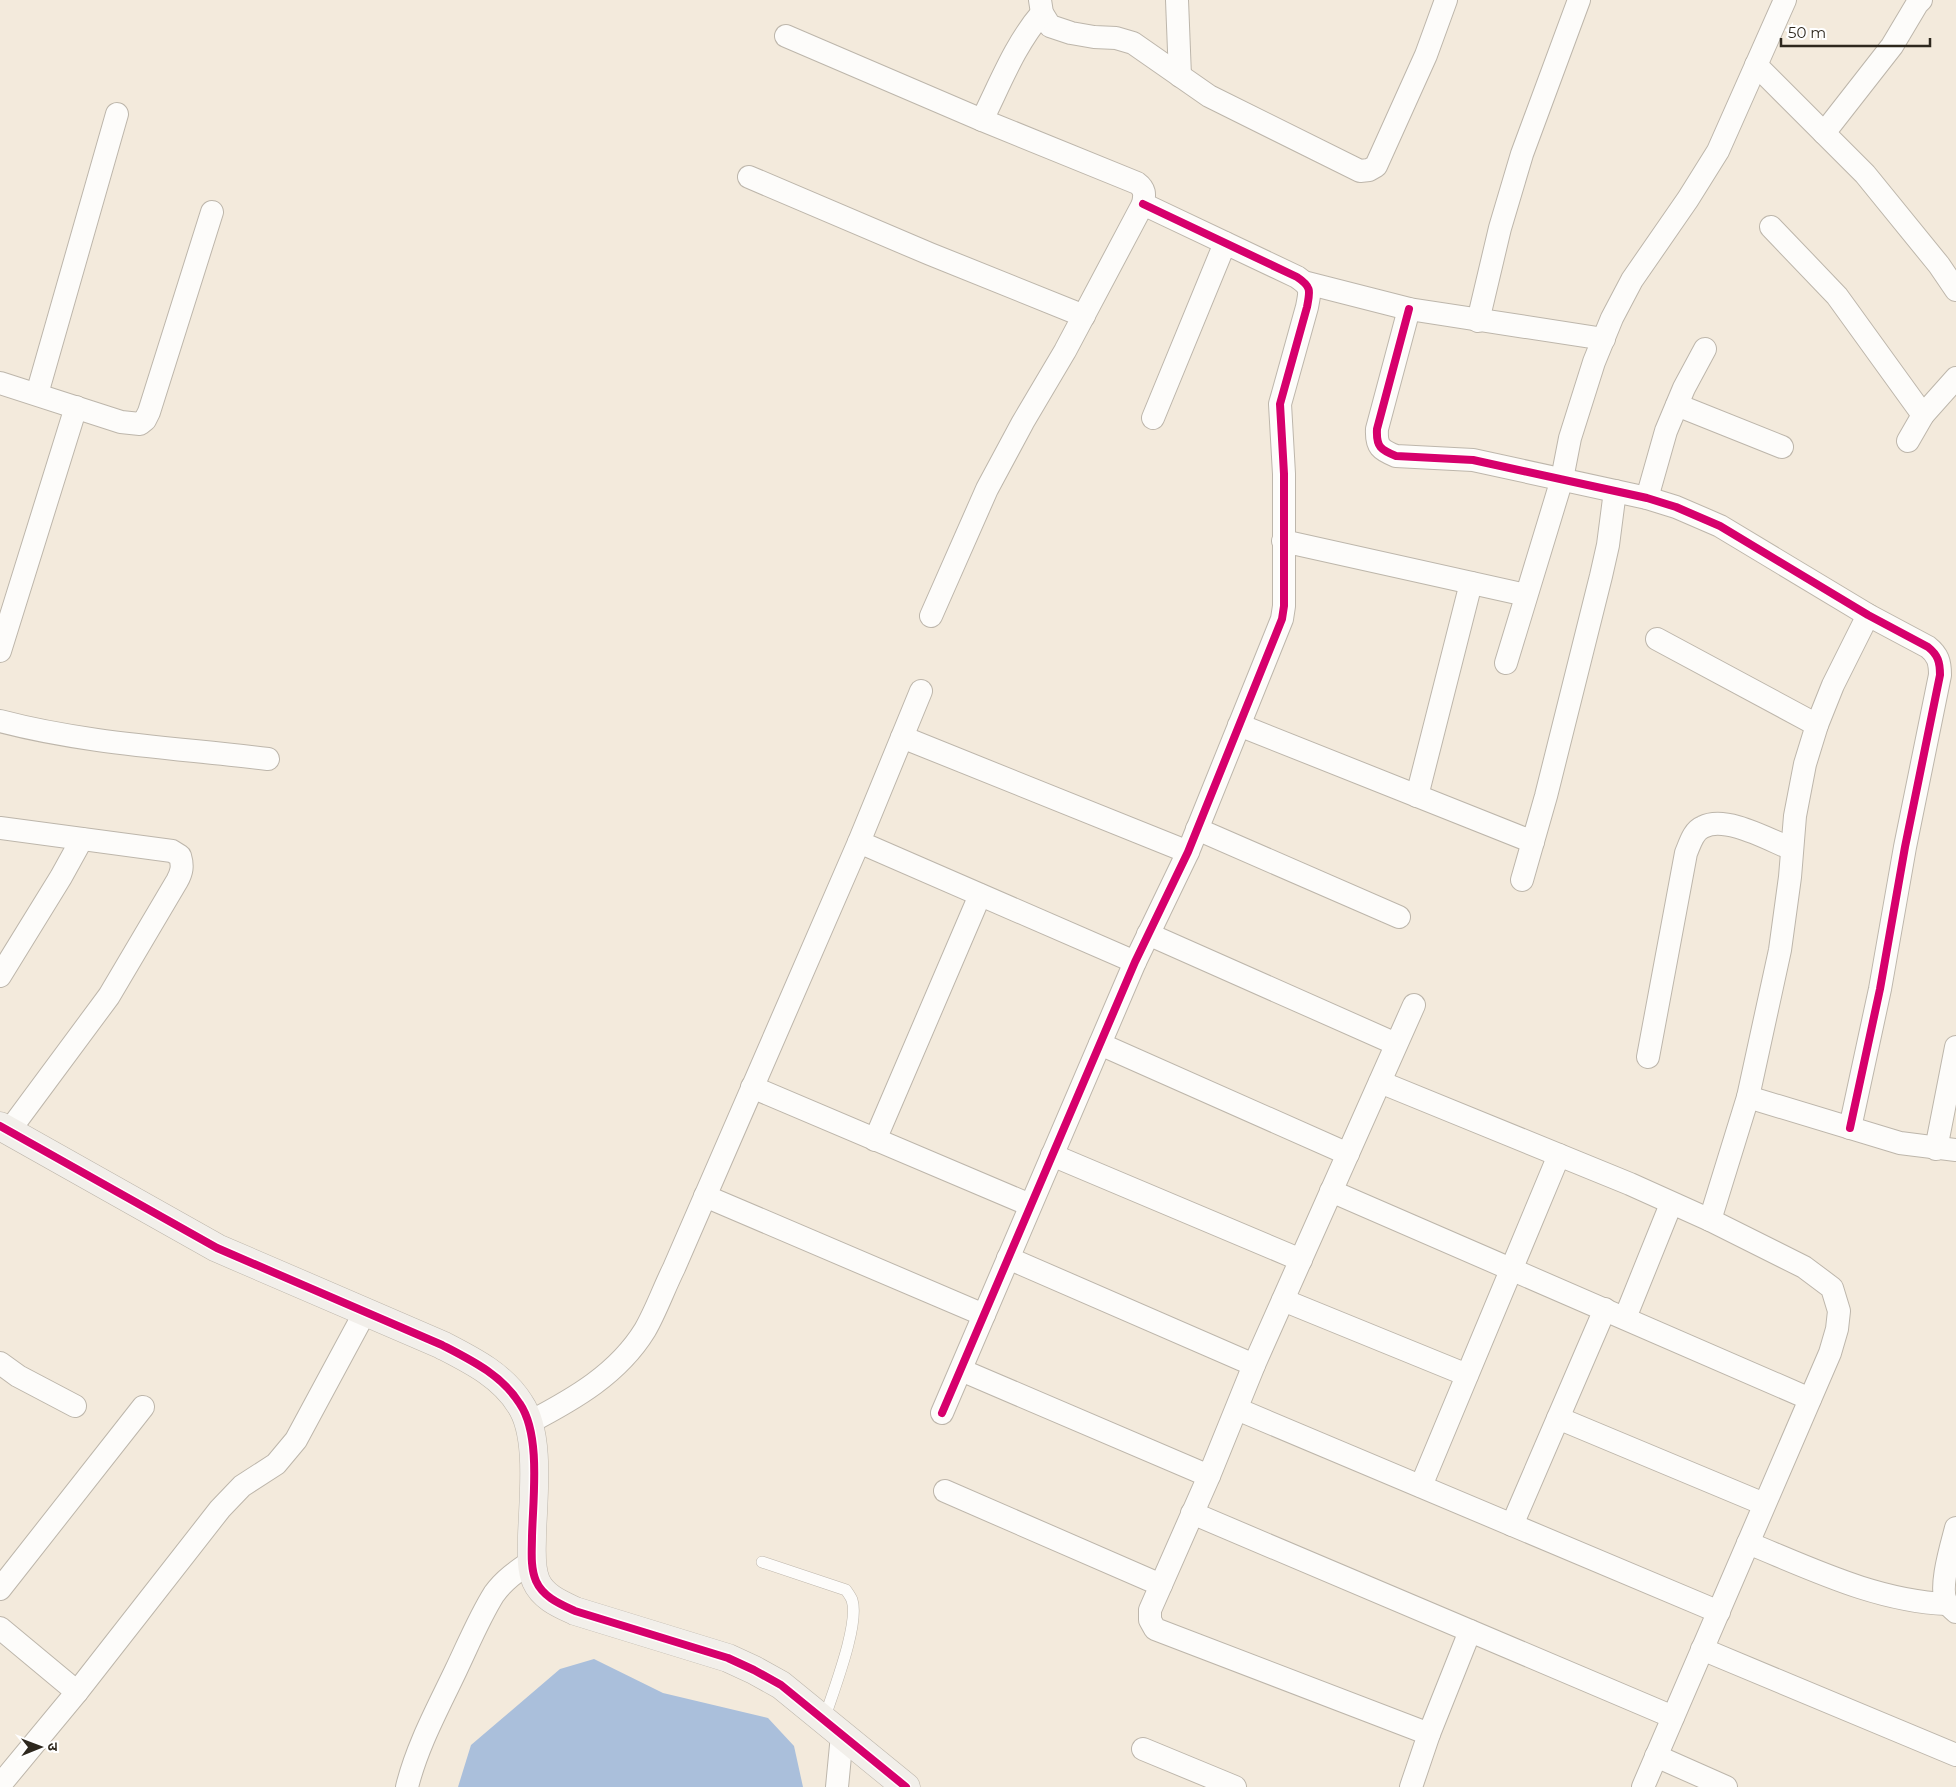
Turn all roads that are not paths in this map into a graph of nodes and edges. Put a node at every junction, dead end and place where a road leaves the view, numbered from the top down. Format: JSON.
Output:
{"nodes":[{"id":1,"x":1177,"y":0,"type":"edge"},
{"id":2,"x":1446,"y":0,"type":"edge"},
{"id":3,"x":1579,"y":0,"type":"edge"},
{"id":4,"x":1785,"y":0,"type":"edge"},
{"id":5,"x":1921,"y":0,"type":"edge"},
{"id":6,"x":1041,"y":7,"type":"edge"},
{"id":7,"x":786,"y":36,"type":"dead end"},
{"id":8,"x":1756,"y":65,"type":"junction"},
{"id":9,"x":1180,"y":76,"type":"junction"},
{"id":10,"x":117,"y":114,"type":"dead end"},
{"id":11,"x":982,"y":120,"type":"junction"},
{"id":12,"x":1824,"y":133,"type":"junction"},
{"id":13,"x":749,"y":177,"type":"dead end"},
{"id":14,"x":1142,"y":204,"type":"junction"},
{"id":15,"x":212,"y":212,"type":"dead end"},
{"id":16,"x":1771,"y":227,"type":"dead end"},
{"id":17,"x":1225,"y":243,"type":"junction"},
{"id":18,"x":1307,"y":283,"type":"junction"},
{"id":19,"x":1956,"y":290,"type":"edge"},
{"id":20,"x":1409,"y":309,"type":"junction"},
{"id":21,"x":1084,"y":316,"type":"junction"},
{"id":22,"x":1478,"y":321,"type":"junction"},
{"id":23,"x":1604,"y":339,"type":"junction"},
{"id":24,"x":1705,"y":349,"type":"dead end"},
{"id":25,"x":1956,"y":378,"type":"edge"},
{"id":26,"x":0,"y":382,"type":"edge"},
{"id":27,"x":37,"y":394,"type":"junction"},
{"id":28,"x":1677,"y":405,"type":"junction"},
{"id":29,"x":76,"y":407,"type":"junction"},
{"id":30,"x":1923,"y":415,"type":"junction"},
{"id":31,"x":1152,"y":418,"type":"dead end"},
{"id":32,"x":1908,"y":441,"type":"dead end"},
{"id":33,"x":1782,"y":447,"type":"dead end"},
{"id":34,"x":1562,"y":478,"type":"junction"},
{"id":35,"x":1615,"y":491,"type":"junction"},
{"id":36,"x":1647,"y":498,"type":"junction"},
{"id":37,"x":1283,"y":541,"type":"junction"},
{"id":38,"x":1471,"y":583,"type":"junction"},
{"id":39,"x":1526,"y":595,"type":"junction"},
{"id":40,"x":1868,"y":615,"type":"junction"},
{"id":41,"x":931,"y":616,"type":"dead end"},
{"id":42,"x":1657,"y":639,"type":"dead end"},
{"id":43,"x":0,"y":651,"type":"edge"},
{"id":44,"x":1506,"y":663,"type":"dead end"},
{"id":45,"x":921,"y":690,"type":"dead end"},
{"id":46,"x":0,"y":721,"type":"edge"},
{"id":47,"x":1239,"y":725,"type":"junction"},
{"id":48,"x":1817,"y":725,"type":"junction"},
{"id":49,"x":902,"y":737,"type":"junction"},
{"id":50,"x":268,"y":758,"type":"dead end"},
{"id":51,"x":1417,"y":796,"type":"junction"},
{"id":52,"x":0,"y":828,"type":"edge"},
{"id":53,"x":1197,"y":829,"type":"junction"},
{"id":54,"x":82,"y":839,"type":"junction"},
{"id":55,"x":859,"y":842,"type":"junction"},
{"id":56,"x":1532,"y":842,"type":"junction"},
{"id":57,"x":1792,"y":849,"type":"junction"},
{"id":58,"x":1188,"y":852,"type":"junction"},
{"id":59,"x":1522,"y":880,"type":"dead end"},
{"id":60,"x":980,"y":895,"type":"junction"},
{"id":61,"x":1398,"y":917,"type":"dead end"},
{"id":62,"x":1148,"y":934,"type":"junction"},
{"id":63,"x":1135,"y":962,"type":"junction"},
{"id":64,"x":0,"y":976,"type":"edge"},
{"id":65,"x":1414,"y":1004,"type":"dead end"},
{"id":66,"x":1100,"y":1044,"type":"junction"},
{"id":67,"x":1396,"y":1044,"type":"junction"},
{"id":68,"x":1956,"y":1047,"type":"edge"},
{"id":69,"x":1648,"y":1057,"type":"dead end"},
{"id":70,"x":1380,"y":1082,"type":"junction"},
{"id":71,"x":752,"y":1087,"type":"junction"},
{"id":72,"x":1748,"y":1097,"type":"junction"},
{"id":73,"x":1850,"y":1128,"type":"junction"},
{"id":74,"x":4,"y":1129,"type":"edge"},
{"id":75,"x":875,"y":1140,"type":"junction"},
{"id":76,"x":1946,"y":1149,"type":"edge"},
{"id":77,"x":1348,"y":1154,"type":"junction"},
{"id":78,"x":1052,"y":1155,"type":"junction"},
{"id":79,"x":1559,"y":1156,"type":"junction"},
{"id":80,"x":1331,"y":1191,"type":"junction"},
{"id":81,"x":705,"y":1196,"type":"junction"},
{"id":82,"x":1671,"y":1204,"type":"junction"},
{"id":83,"x":1030,"y":1205,"type":"junction"},
{"id":84,"x":1710,"y":1220,"type":"junction"},
{"id":85,"x":1008,"y":1258,"type":"junction"},
{"id":86,"x":1301,"y":1260,"type":"junction"},
{"id":87,"x":1513,"y":1269,"type":"junction"},
{"id":88,"x":1284,"y":1300,"type":"junction"},
{"id":89,"x":1605,"y":1309,"type":"junction"},
{"id":90,"x":365,"y":1312,"type":"junction"},
{"id":91,"x":984,"y":1315,"type":"junction"},
{"id":92,"x":1625,"y":1318,"type":"junction"},
{"id":93,"x":0,"y":1363,"type":"edge"},
{"id":94,"x":1254,"y":1365,"type":"junction"},
{"id":95,"x":961,"y":1370,"type":"junction"},
{"id":96,"x":1467,"y":1375,"type":"junction"},
{"id":97,"x":1810,"y":1399,"type":"junction"},
{"id":98,"x":76,"y":1406,"type":"dead end"},
{"id":99,"x":144,"y":1406,"type":"dead end"},
{"id":100,"x":1236,"y":1409,"type":"junction"},
{"id":101,"x":942,"y":1413,"type":"dead end"},
{"id":102,"x":1558,"y":1418,"type":"junction"},
{"id":103,"x":530,"y":1422,"type":"junction"},
{"id":104,"x":1209,"y":1476,"type":"junction"},
{"id":105,"x":1421,"y":1486,"type":"junction"},
{"id":106,"x":945,"y":1491,"type":"dead end"},
{"id":107,"x":1764,"y":1504,"type":"junction"},
{"id":108,"x":1192,"y":1513,"type":"junction"},
{"id":109,"x":1512,"y":1525,"type":"junction"},
{"id":110,"x":1956,"y":1528,"type":"edge"},
{"id":111,"x":1748,"y":1543,"type":"junction"},
{"id":112,"x":532,"y":1562,"type":"junction"},
{"id":113,"x":762,"y":1562,"type":"dead end"},
{"id":114,"x":1161,"y":1585,"type":"junction"},
{"id":115,"x":0,"y":1589,"type":"edge"},
{"id":116,"x":1952,"y":1608,"type":"edge"},
{"id":117,"x":1719,"y":1612,"type":"junction"},
{"id":118,"x":0,"y":1628,"type":"edge"},
{"id":119,"x":1470,"y":1631,"type":"junction"},
{"id":120,"x":1702,"y":1649,"type":"junction"},
{"id":121,"x":77,"y":1692,"type":"junction"},
{"id":122,"x":1673,"y":1716,"type":"junction"},
{"id":123,"x":833,"y":1728,"type":"junction"},
{"id":124,"x":1429,"y":1734,"type":"junction"},
{"id":125,"x":1144,"y":1750,"type":"dead end"},
{"id":126,"x":1956,"y":1754,"type":"edge"},
{"id":127,"x":1656,"y":1756,"type":"junction"},
{"id":128,"x":0,"y":1785,"type":"edge"},
{"id":129,"x":407,"y":1787,"type":"edge"},
{"id":130,"x":837,"y":1787,"type":"edge"},
{"id":131,"x":906,"y":1787,"type":"edge"},
{"id":132,"x":1235,"y":1787,"type":"edge"},
{"id":133,"x":1411,"y":1787,"type":"edge"},
{"id":134,"x":1643,"y":1787,"type":"edge"},
{"id":135,"x":1726,"y":1787,"type":"edge"}],
"edges":[{"from":1,"to":9,"type":"street"},
{"from":2,"to":9,"type":"street"},
{"from":3,"to":22,"type":"street"},
{"from":4,"to":8,"type":"street"},
{"from":5,"to":12,"type":"street"},
{"from":6,"to":9,"type":"street"},
{"from":6,"to":11,"type":"street"},
{"from":7,"to":11,"type":"street"},
{"from":8,"to":12,"type":"street"},
{"from":8,"to":23,"type":"street"},
{"from":10,"to":27,"type":"street"},
{"from":11,"to":14,"type":"street"},
{"from":12,"to":19,"type":"street"},
{"from":13,"to":21,"type":"street"},
{"from":14,"to":17,"type":"street"},
{"from":14,"to":21,"type":"street"},
{"from":15,"to":29,"type":"street"},
{"from":16,"to":30,"type":"street"},
{"from":17,"to":18,"type":"street"},
{"from":17,"to":31,"type":"street"},
{"from":18,"to":20,"type":"street"},
{"from":18,"to":37,"type":"street"},
{"from":20,"to":22,"type":"street"},
{"from":20,"to":34,"type":"street"},
{"from":21,"to":41,"type":"street"},
{"from":22,"to":23,"type":"street"},
{"from":23,"to":34,"type":"street"},
{"from":24,"to":28,"type":"street"},
{"from":25,"to":30,"type":"street"},
{"from":26,"to":27,"type":"street"},
{"from":27,"to":29,"type":"street"},
{"from":28,"to":33,"type":"street"},
{"from":28,"to":36,"type":"street"},
{"from":29,"to":43,"type":"street"},
{"from":30,"to":32,"type":"street"},
{"from":34,"to":35,"type":"street"},
{"from":34,"to":39,"type":"street"},
{"from":35,"to":36,"type":"street"},
{"from":35,"to":56,"type":"street"},
{"from":36,"to":40,"type":"street"},
{"from":37,"to":38,"type":"street"},
{"from":37,"to":47,"type":"street"},
{"from":38,"to":39,"type":"street"},
{"from":38,"to":51,"type":"street"},
{"from":39,"to":44,"type":"street"},
{"from":40,"to":48,"type":"street"},
{"from":40,"to":73,"type":"street"},
{"from":42,"to":48,"type":"street"},
{"from":45,"to":49,"type":"street"},
{"from":46,"to":50,"type":"street"},
{"from":47,"to":51,"type":"street"},
{"from":47,"to":53,"type":"street"},
{"from":48,"to":57,"type":"street"},
{"from":49,"to":55,"type":"street"},
{"from":49,"to":58,"type":"street"},
{"from":51,"to":56,"type":"street"},
{"from":52,"to":54,"type":"street"},
{"from":53,"to":58,"type":"street"},
{"from":53,"to":61,"type":"street"},
{"from":54,"to":64,"type":"street"},
{"from":54,"to":74,"type":"street"},
{"from":55,"to":60,"type":"street"},
{"from":55,"to":71,"type":"street"},
{"from":56,"to":59,"type":"street"},
{"from":57,"to":69,"type":"street"},
{"from":57,"to":72,"type":"street"},
{"from":58,"to":62,"type":"street"},
{"from":60,"to":63,"type":"street"},
{"from":60,"to":75,"type":"street"},
{"from":62,"to":63,"type":"street"},
{"from":62,"to":67,"type":"street"},
{"from":63,"to":66,"type":"street"},
{"from":65,"to":67,"type":"street"},
{"from":66,"to":77,"type":"street"},
{"from":66,"to":78,"type":"street"},
{"from":67,"to":70,"type":"street"},
{"from":68,"to":76,"type":"street"},
{"from":70,"to":77,"type":"street"},
{"from":70,"to":79,"type":"street"},
{"from":71,"to":75,"type":"street"},
{"from":71,"to":81,"type":"street"},
{"from":72,"to":73,"type":"street"},
{"from":72,"to":84,"type":"street"},
{"from":73,"to":76,"type":"street"},
{"from":74,"to":90,"type":"street"},
{"from":75,"to":83,"type":"street"},
{"from":77,"to":80,"type":"street"},
{"from":78,"to":83,"type":"street"},
{"from":78,"to":86,"type":"street"},
{"from":79,"to":82,"type":"street"},
{"from":79,"to":87,"type":"street"},
{"from":80,"to":86,"type":"street"},
{"from":80,"to":87,"type":"street"},
{"from":81,"to":91,"type":"street"},
{"from":81,"to":103,"type":"street"},
{"from":82,"to":84,"type":"street"},
{"from":82,"to":92,"type":"street"},
{"from":83,"to":85,"type":"street"},
{"from":84,"to":97,"type":"street"},
{"from":85,"to":91,"type":"street"},
{"from":85,"to":94,"type":"street"},
{"from":86,"to":88,"type":"street"},
{"from":87,"to":89,"type":"street"},
{"from":87,"to":96,"type":"street"},
{"from":88,"to":94,"type":"street"},
{"from":88,"to":96,"type":"street"},
{"from":89,"to":92,"type":"street"},
{"from":89,"to":102,"type":"street"},
{"from":90,"to":103,"type":"street"},
{"from":90,"to":121,"type":"street"},
{"from":91,"to":95,"type":"street"},
{"from":92,"to":97,"type":"street"},
{"from":93,"to":98,"type":"street"},
{"from":94,"to":100,"type":"street"},
{"from":95,"to":101,"type":"street"},
{"from":95,"to":104,"type":"street"},
{"from":96,"to":105,"type":"street"},
{"from":97,"to":107,"type":"street"},
{"from":99,"to":115,"type":"street"},
{"from":100,"to":104,"type":"street"},
{"from":100,"to":105,"type":"street"},
{"from":102,"to":107,"type":"street"},
{"from":102,"to":109,"type":"street"},
{"from":103,"to":112,"type":"street"},
{"from":104,"to":108,"type":"street"},
{"from":105,"to":109,"type":"street"},
{"from":106,"to":114,"type":"street"},
{"from":107,"to":111,"type":"street"},
{"from":108,"to":114,"type":"street"},
{"from":108,"to":119,"type":"street"},
{"from":109,"to":117,"type":"street"},
{"from":110,"to":116,"type":"street"},
{"from":111,"to":116,"type":"street"},
{"from":111,"to":117,"type":"street"},
{"from":112,"to":123,"type":"street"},
{"from":112,"to":129,"type":"street"},
{"from":113,"to":123,"type":"lane"},
{"from":114,"to":124,"type":"street"},
{"from":117,"to":120,"type":"street"},
{"from":118,"to":121,"type":"street"},
{"from":119,"to":122,"type":"street"},
{"from":119,"to":124,"type":"street"},
{"from":120,"to":122,"type":"street"},
{"from":120,"to":126,"type":"street"},
{"from":121,"to":128,"type":"street"},
{"from":122,"to":127,"type":"street"},
{"from":123,"to":130,"type":"street"},
{"from":123,"to":131,"type":"street"},
{"from":124,"to":133,"type":"street"},
{"from":125,"to":132,"type":"street"},
{"from":127,"to":134,"type":"street"},
{"from":127,"to":135,"type":"street"}]}
